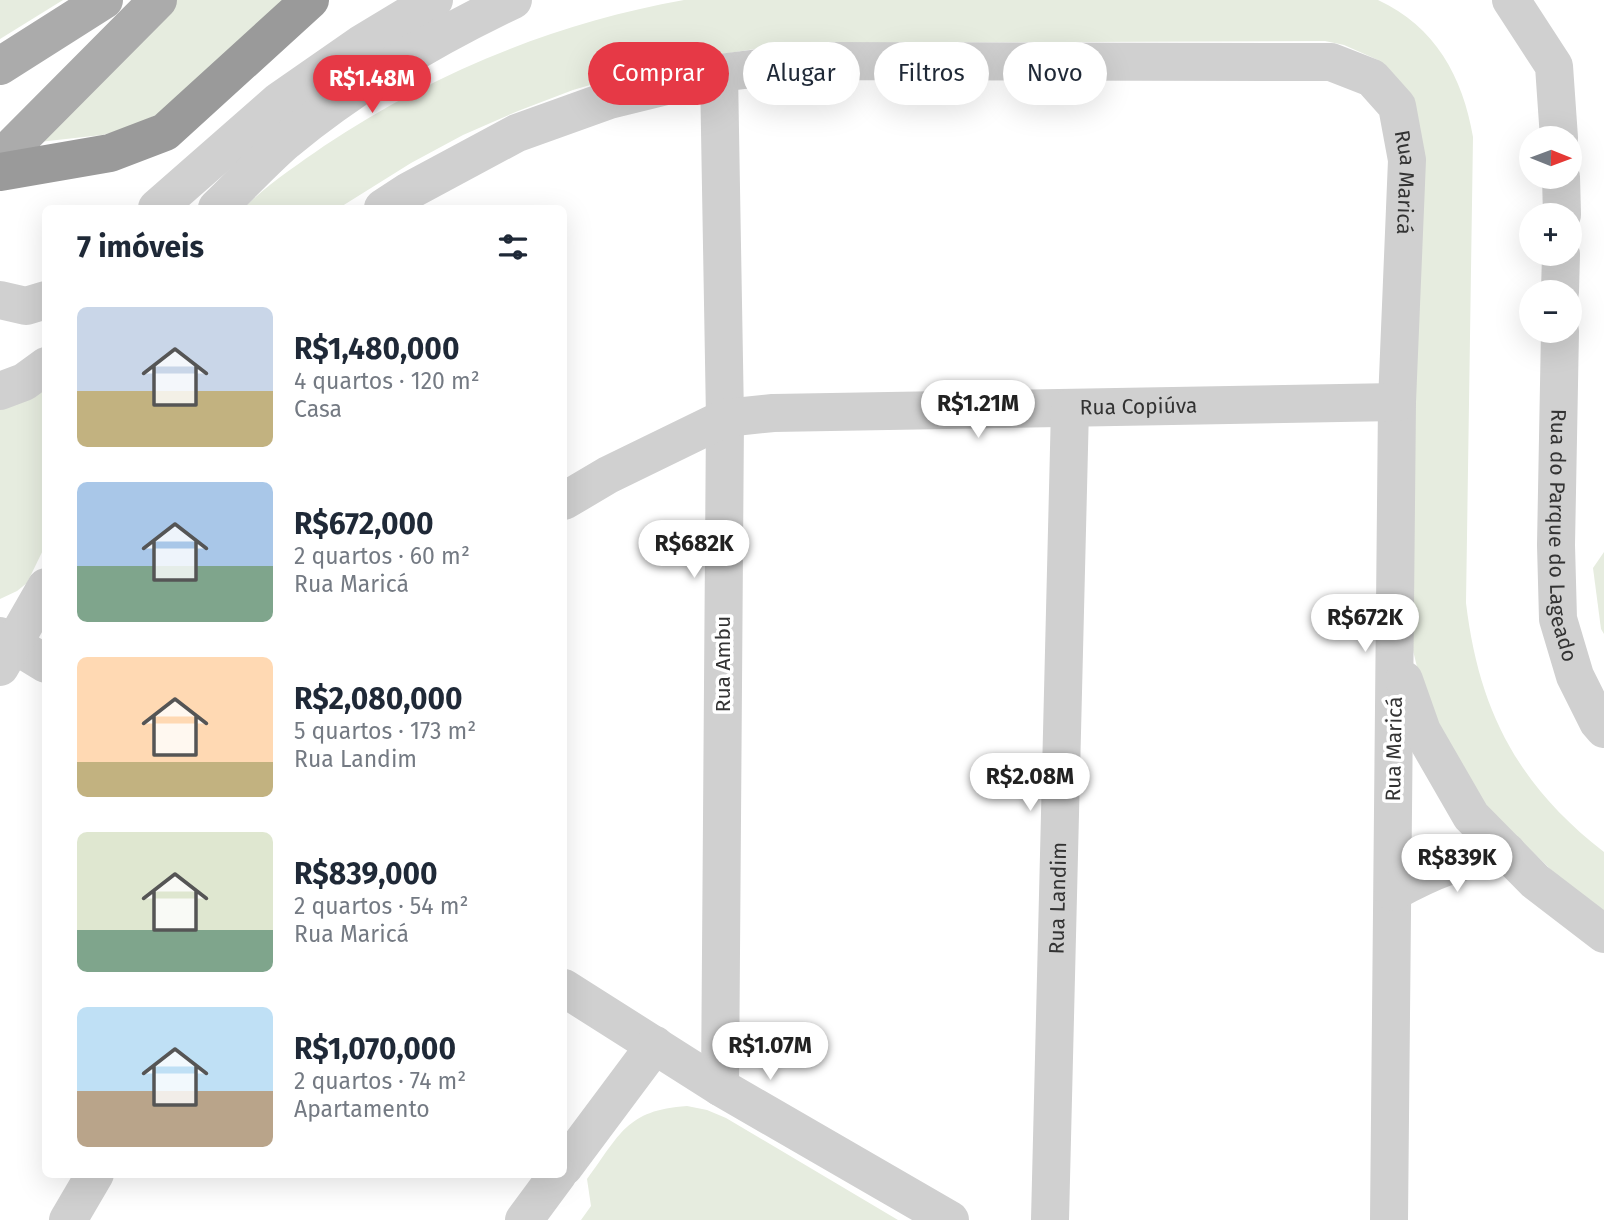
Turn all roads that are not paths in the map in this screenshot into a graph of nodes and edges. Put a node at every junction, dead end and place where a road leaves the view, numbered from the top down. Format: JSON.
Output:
{"nodes":[{"id":1,"x":104,"y":0,"type":"edge"},
{"id":2,"x":158,"y":0,"type":"edge"},
{"id":3,"x":310,"y":0,"type":"edge"},
{"id":4,"x":435,"y":0,"type":"edge"},
{"id":5,"x":513,"y":0,"type":"edge"},
{"id":6,"x":1511,"y":0,"type":"edge"},
{"id":7,"x":0,"y":66,"type":"edge"},
{"id":8,"x":729,"y":72,"type":"edge"},
{"id":9,"x":595,"y":105,"type":"edge"},
{"id":10,"x":720,"y":105,"type":"edge"},
{"id":11,"x":1558,"y":126,"type":"edge"},
{"id":12,"x":0,"y":159,"type":"edge"},
{"id":13,"x":0,"y":172,"type":"edge"},
{"id":14,"x":160,"y":205,"type":"edge"},
{"id":15,"x":220,"y":205,"type":"edge"},
{"id":16,"x":388,"y":205,"type":"edge"},
{"id":17,"x":0,"y":300,"type":"edge"},
{"id":18,"x":42,"y":301,"type":"edge"},
{"id":19,"x":1560,"y":343,"type":"edge"},
{"id":20,"x":42,"y":369,"type":"edge"},
{"id":21,"x":0,"y":391,"type":"edge"},
{"id":22,"x":1397,"y":402,"type":"junction"},
{"id":23,"x":1070,"y":408,"type":"junction"},
{"id":24,"x":725,"y":418,"type":"junction"},
{"id":25,"x":567,"y":499,"type":"edge"},
{"id":26,"x":42,"y":593,"type":"edge"},
{"id":27,"x":4,"y":649,"type":"edge"},
{"id":28,"x":1395,"y":653,"type":"junction"},
{"id":29,"x":42,"y":663,"type":"edge"},
{"id":30,"x":1604,"y":729,"type":"edge"},
{"id":31,"x":1507,"y":852,"type":"junction"},
{"id":32,"x":1392,"y":892,"type":"junction"},
{"id":33,"x":1604,"y":934,"type":"edge"},
{"id":34,"x":567,"y":990,"type":"edge"},
{"id":35,"x":655,"y":1045,"type":"junction"},
{"id":36,"x":720,"y":1087,"type":"junction"},
{"id":37,"x":567,"y":1163,"type":"edge"},
{"id":38,"x":93,"y":1178,"type":"edge"},
{"id":39,"x":555,"y":1178,"type":"edge"},
{"id":40,"x":68,"y":1220,"type":"edge"},
{"id":41,"x":524,"y":1220,"type":"edge"},
{"id":42,"x":950,"y":1220,"type":"edge"},
{"id":43,"x":1050,"y":1220,"type":"edge"},
{"id":44,"x":1389,"y":1220,"type":"edge"}],
"edges":[{"from":1,"to":7,"type":"main road"},
{"from":2,"to":12,"type":"main road"},
{"from":3,"to":13,"type":"highway"},
{"from":4,"to":14,"type":"street"},
{"from":5,"to":15,"type":"street"},
{"from":6,"to":11,"type":"street"},
{"from":8,"to":22,"type":"street","name":"Rua Maricá"},
{"from":9,"to":16,"type":"street"},
{"from":10,"to":24,"type":"street","name":"Rua Ambu"},
{"from":17,"to":18,"type":"street"},
{"from":19,"to":30,"type":"street","name":"Rua do Parque do Lageado"},
{"from":20,"to":21,"type":"street"},
{"from":22,"to":23,"type":"street","name":"Rua Copiúva"},
{"from":22,"to":28,"type":"street","name":"Rua Maricá"},
{"from":23,"to":24,"type":"street","name":"Rua Copiúva"},
{"from":23,"to":43,"type":"street","name":"Rua Landim"},
{"from":24,"to":25,"type":"street","name":"Rua Copiúva"},
{"from":24,"to":36,"type":"street","name":"Rua Ambu"},
{"from":26,"to":27,"type":"street"},
{"from":27,"to":29,"type":"street"},
{"from":28,"to":31,"type":"street"},
{"from":28,"to":32,"type":"street","name":"Rua Maricá"},
{"from":31,"to":32,"type":"street"},
{"from":31,"to":33,"type":"street"},
{"from":32,"to":44,"type":"street","name":"Rua Maricá"},
{"from":34,"to":35,"type":"street"},
{"from":35,"to":36,"type":"street"},
{"from":35,"to":37,"type":"street"},
{"from":36,"to":42,"type":"street"},
{"from":38,"to":40,"type":"street"},
{"from":39,"to":41,"type":"street"}]}
